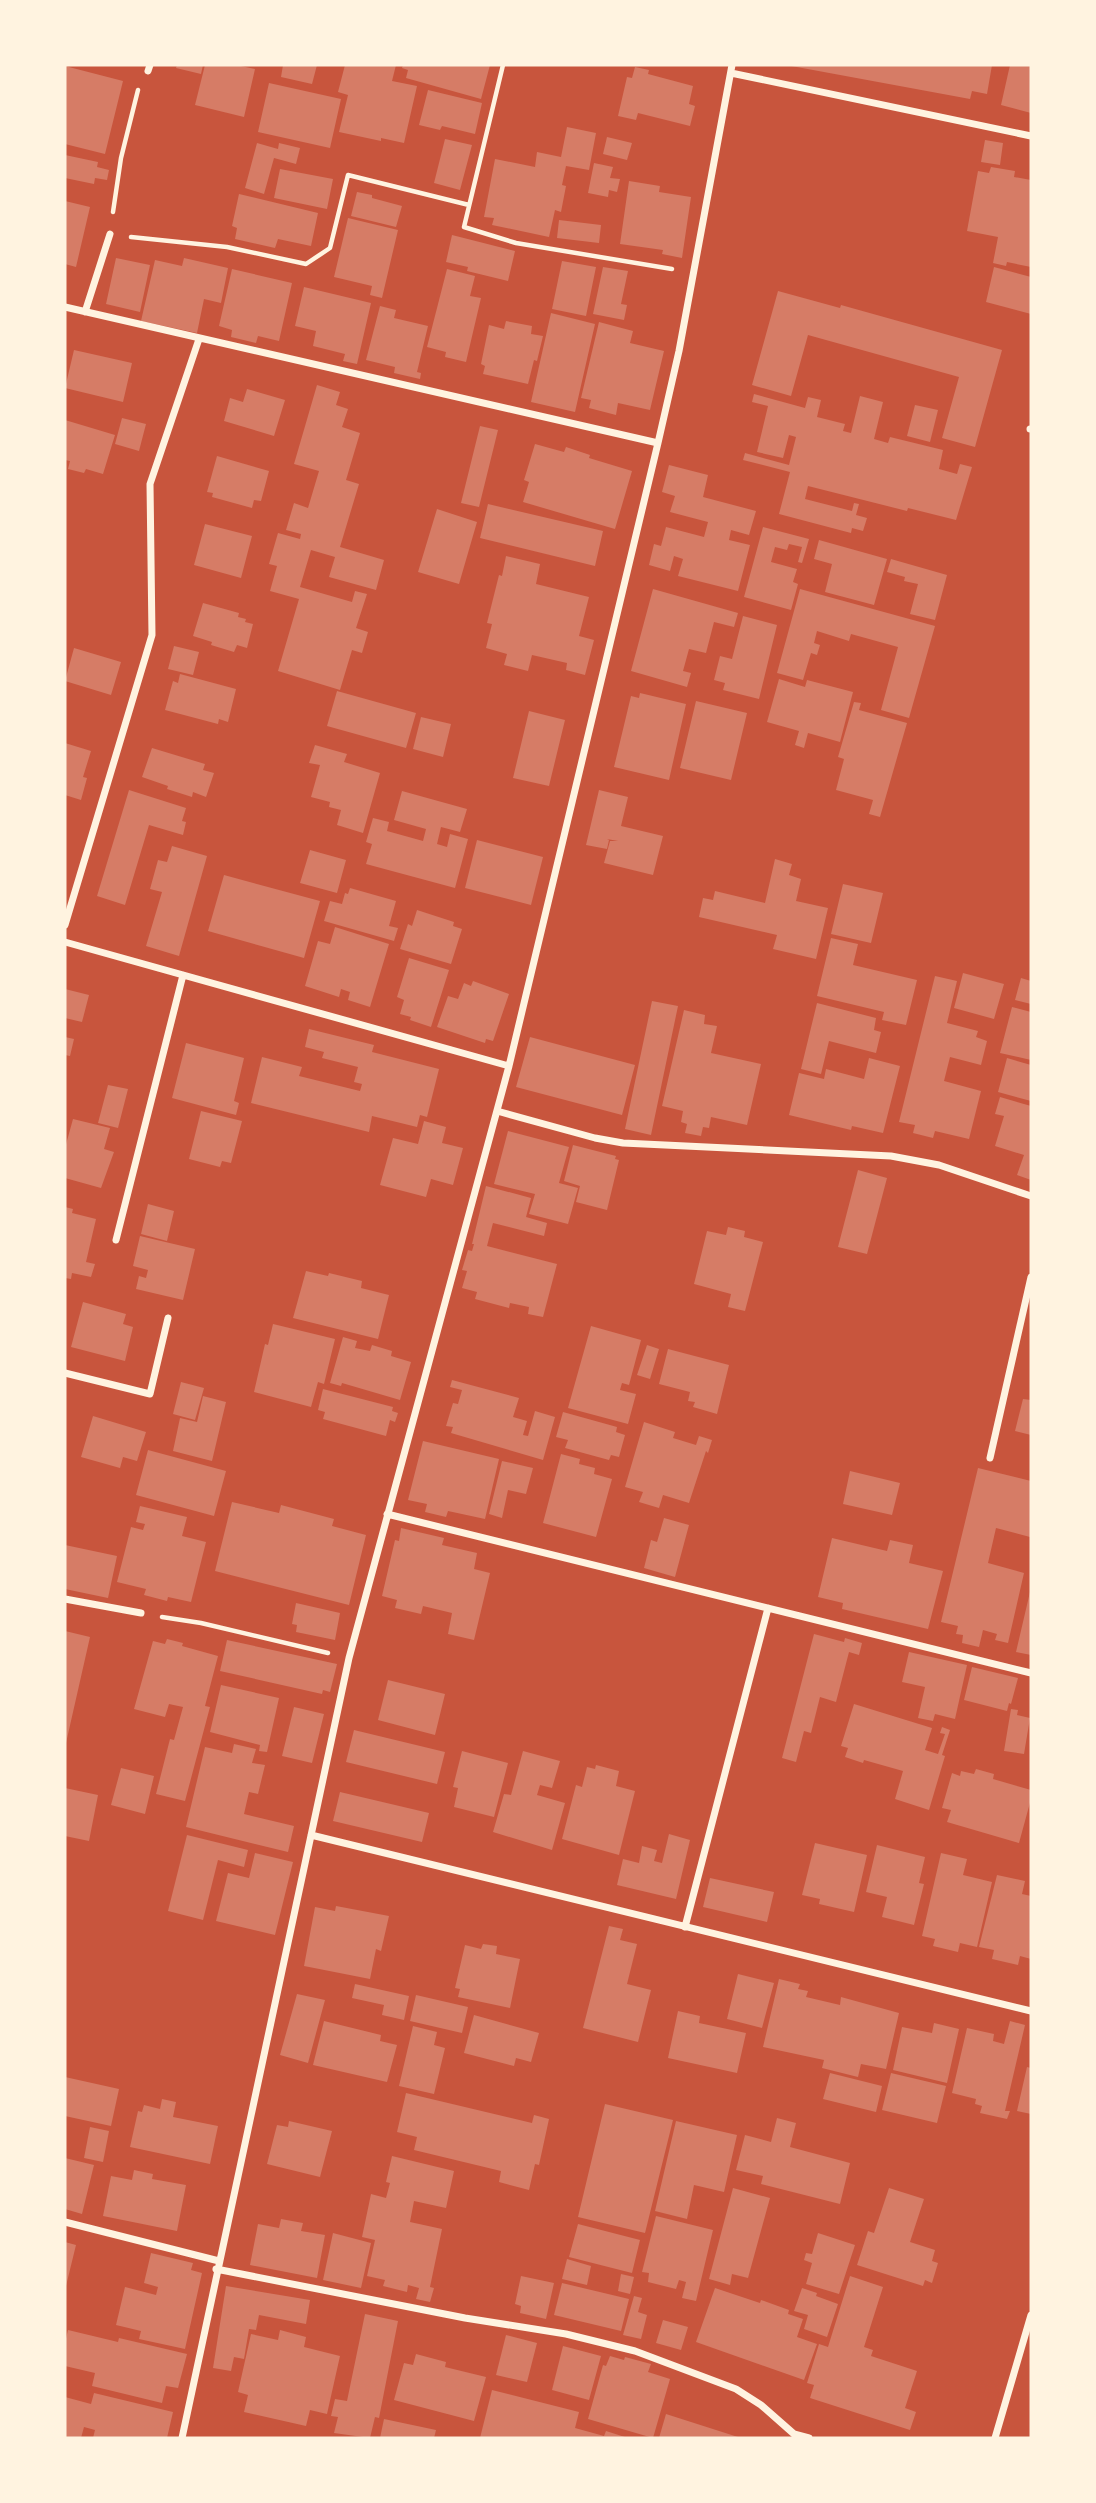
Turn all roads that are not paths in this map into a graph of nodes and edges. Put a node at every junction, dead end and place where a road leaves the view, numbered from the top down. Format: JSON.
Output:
{"nodes":[{"id":1,"x":732,"y":69,"type":"edge"},
{"id":2,"x":1031,"y":136,"type":"edge"},
{"id":3,"x":110,"y":234,"type":"road end"},
{"id":4,"x":65,"y":307,"type":"edge"},
{"id":5,"x":85,"y":312,"type":"junction"},
{"id":6,"x":199,"y":339,"type":"junction"},
{"id":7,"x":658,"y":443,"type":"junction"},
{"id":8,"x":65,"y":925,"type":"edge"},
{"id":9,"x":65,"y":942,"type":"edge"},
{"id":10,"x":183,"y":975,"type":"junction"},
{"id":11,"x":509,"y":1066,"type":"junction"},
{"id":12,"x":497,"y":1111,"type":"junction"},
{"id":13,"x":1031,"y":1196,"type":"edge"},
{"id":14,"x":116,"y":1240,"type":"dead end"},
{"id":15,"x":1031,"y":1277,"type":"edge"},
{"id":16,"x":168,"y":1318,"type":"dead end"},
{"id":17,"x":65,"y":1373,"type":"edge"},
{"id":18,"x":990,"y":1458,"type":"dead end"},
{"id":19,"x":387,"y":1514,"type":"junction"},
{"id":20,"x":65,"y":1599,"type":"edge"},
{"id":21,"x":768,"y":1608,"type":"junction"},
{"id":22,"x":141,"y":1613,"type":"road end"},
{"id":23,"x":1031,"y":1673,"type":"edge"},
{"id":24,"x":311,"y":1835,"type":"junction"},
{"id":25,"x":685,"y":1927,"type":"junction"},
{"id":26,"x":1031,"y":2011,"type":"edge"},
{"id":27,"x":65,"y":2222,"type":"edge"},
{"id":28,"x":217,"y":2265,"type":"junction"},
{"id":29,"x":1031,"y":2315,"type":"edge"},
{"id":30,"x":793,"y":2436,"type":"edge"},
{"id":31,"x":182,"y":2438,"type":"edge"},
{"id":32,"x":809,"y":2438,"type":"edge"},
{"id":33,"x":995,"y":2438,"type":"edge"}],
"edges":[{"from":1,"to":2,"type":"street"},
{"from":1,"to":7,"type":"street"},
{"from":3,"to":5,"type":"street"},
{"from":4,"to":5,"type":"street"},
{"from":5,"to":6,"type":"street"},
{"from":6,"to":7,"type":"street"},
{"from":6,"to":8,"type":"street"},
{"from":7,"to":11,"type":"street"},
{"from":9,"to":10,"type":"street"},
{"from":10,"to":11,"type":"street"},
{"from":10,"to":14,"type":"street"},
{"from":11,"to":12,"type":"street"},
{"from":12,"to":13,"type":"street"},
{"from":12,"to":19,"type":"street"},
{"from":15,"to":18,"type":"street"},
{"from":16,"to":17,"type":"street"},
{"from":19,"to":21,"type":"street"},
{"from":19,"to":24,"type":"street"},
{"from":20,"to":22,"type":"street"},
{"from":21,"to":23,"type":"street"},
{"from":21,"to":25,"type":"street"},
{"from":24,"to":25,"type":"street"},
{"from":24,"to":28,"type":"street"},
{"from":25,"to":26,"type":"street"},
{"from":27,"to":28,"type":"street"},
{"from":28,"to":30,"type":"street"},
{"from":28,"to":31,"type":"street"},
{"from":29,"to":33,"type":"street"},
{"from":30,"to":32,"type":"street"}]}
